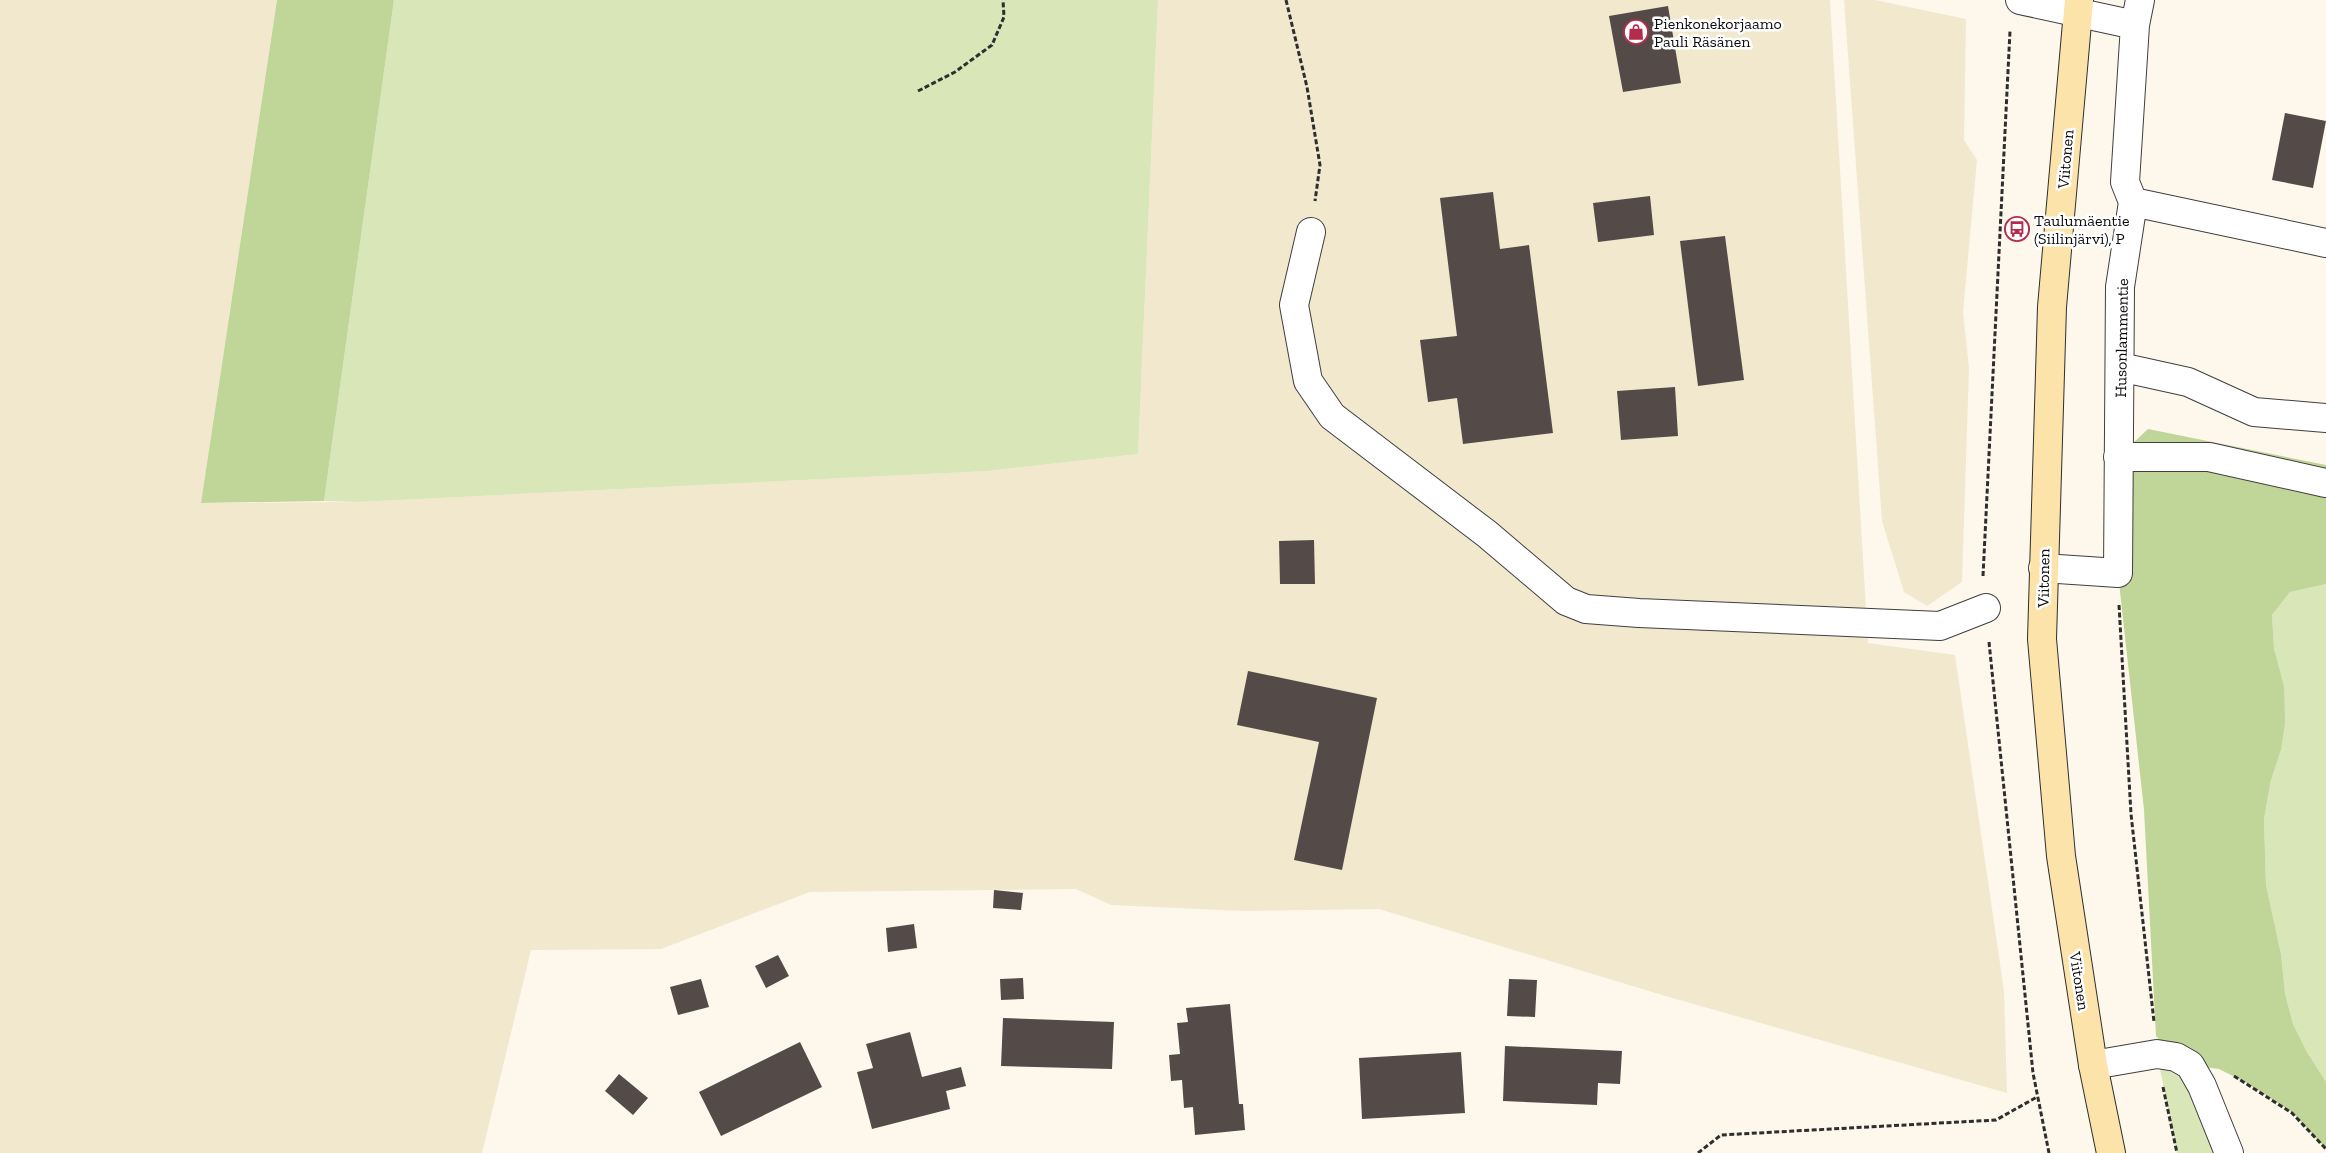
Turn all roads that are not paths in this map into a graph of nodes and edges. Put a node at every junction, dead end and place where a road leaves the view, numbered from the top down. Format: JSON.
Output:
{"nodes":[{"id":1,"x":2020,"y":0,"type":"edge"},
{"id":2,"x":2078,"y":6,"type":"edge"},
{"id":3,"x":2137,"y":12,"type":"edge"},
{"id":4,"x":2133,"y":202,"type":"junction"},
{"id":5,"x":1311,"y":232,"type":"road end"},
{"id":6,"x":2326,"y":243,"type":"edge"},
{"id":7,"x":2120,"y":367,"type":"junction"},
{"id":8,"x":2326,"y":418,"type":"edge"},
{"id":9,"x":2118,"y":458,"type":"junction"},
{"id":10,"x":2326,"y":483,"type":"edge"},
{"id":11,"x":2043,"y":568,"type":"junction"},
{"id":12,"x":1986,"y":608,"type":"road end"},
{"id":13,"x":2093,"y":1065,"type":"junction"},
{"id":14,"x":2111,"y":1153,"type":"edge"},
{"id":15,"x":2229,"y":1153,"type":"edge"}],
"edges":[{"from":1,"to":2,"type":"street"},
{"from":2,"to":3,"type":"street"},
{"from":2,"to":11,"type":"main road","name":"Viitonen"},
{"from":3,"to":4,"type":"street","name":"Husonlammentie"},
{"from":4,"to":6,"type":"street"},
{"from":4,"to":7,"type":"street","name":"Husonlammentie"},
{"from":5,"to":12,"type":"street"},
{"from":7,"to":8,"type":"street"},
{"from":7,"to":9,"type":"street","name":"Husonlammentie"},
{"from":9,"to":10,"type":"street"},
{"from":9,"to":11,"type":"street","name":"Husonlammentie"},
{"from":11,"to":13,"type":"main road","name":"Viitonen"},
{"from":13,"to":14,"type":"main road","name":"Viitonen"},
{"from":13,"to":15,"type":"street"}]}
